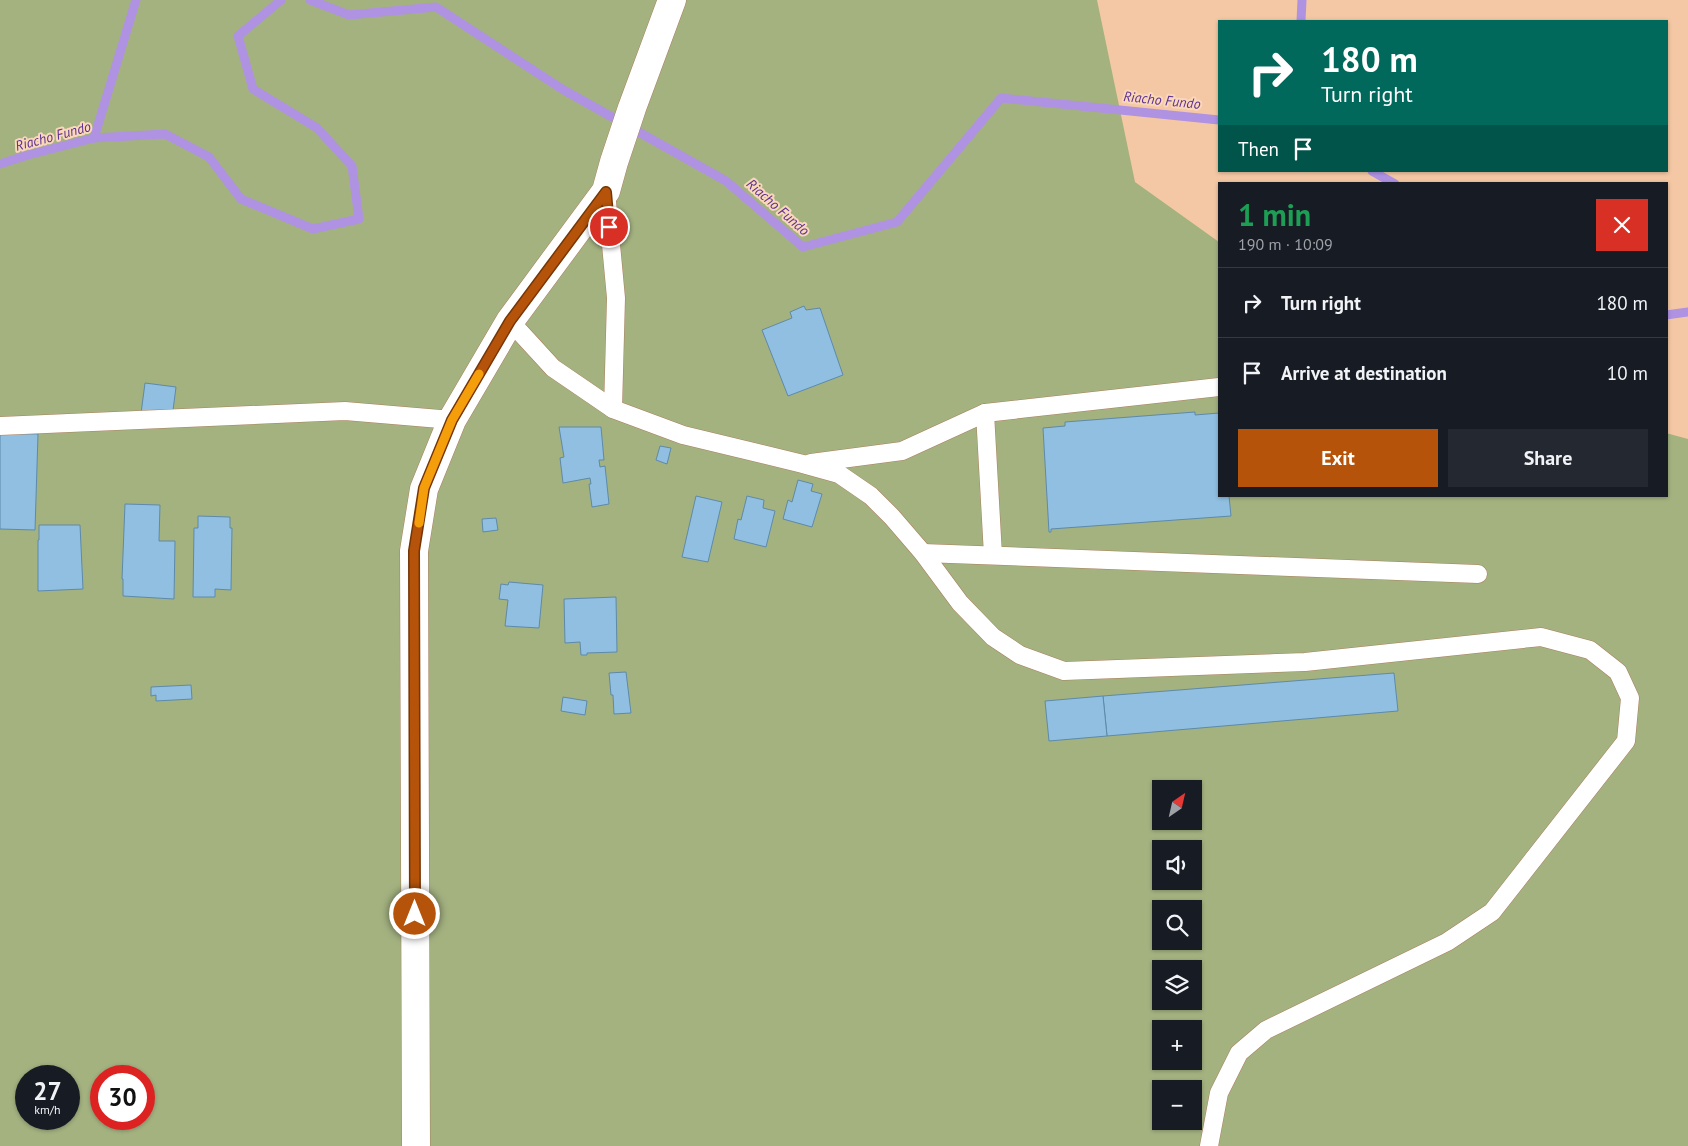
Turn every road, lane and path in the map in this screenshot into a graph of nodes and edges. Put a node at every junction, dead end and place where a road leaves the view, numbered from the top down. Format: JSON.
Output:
{"nodes":[{"id":1,"x":672,"y":0,"type":"edge"},
{"id":2,"x":606,"y":192,"type":"junction"},
{"id":3,"x":510,"y":321,"type":"junction"},
{"id":4,"x":1218,"y":387,"type":"edge"},
{"id":5,"x":613,"y":409,"type":"junction"},
{"id":6,"x":985,"y":413,"type":"junction"},
{"id":7,"x":452,"y":420,"type":"junction"},
{"id":8,"x":0,"y":426,"type":"edge"},
{"id":9,"x":803,"y":464,"type":"junction"},
{"id":10,"x":923,"y":552,"type":"junction"},
{"id":11,"x":993,"y":555,"type":"junction"},
{"id":12,"x":1478,"y":574,"type":"dead end"},
{"id":13,"x":416,"y":1146,"type":"edge"},
{"id":14,"x":1210,"y":1146,"type":"edge"}],
"edges":[{"from":1,"to":2,"type":"street"},
{"from":2,"to":3,"type":"street"},
{"from":2,"to":5,"type":"lane"},
{"from":3,"to":5,"type":"lane"},
{"from":3,"to":7,"type":"street"},
{"from":4,"to":6,"type":"lane"},
{"from":5,"to":9,"type":"lane"},
{"from":6,"to":9,"type":"lane"},
{"from":6,"to":11,"type":"lane"},
{"from":7,"to":8,"type":"lane"},
{"from":7,"to":13,"type":"street"},
{"from":9,"to":10,"type":"lane"},
{"from":10,"to":11,"type":"lane"},
{"from":10,"to":14,"type":"lane"},
{"from":11,"to":12,"type":"lane"}]}
